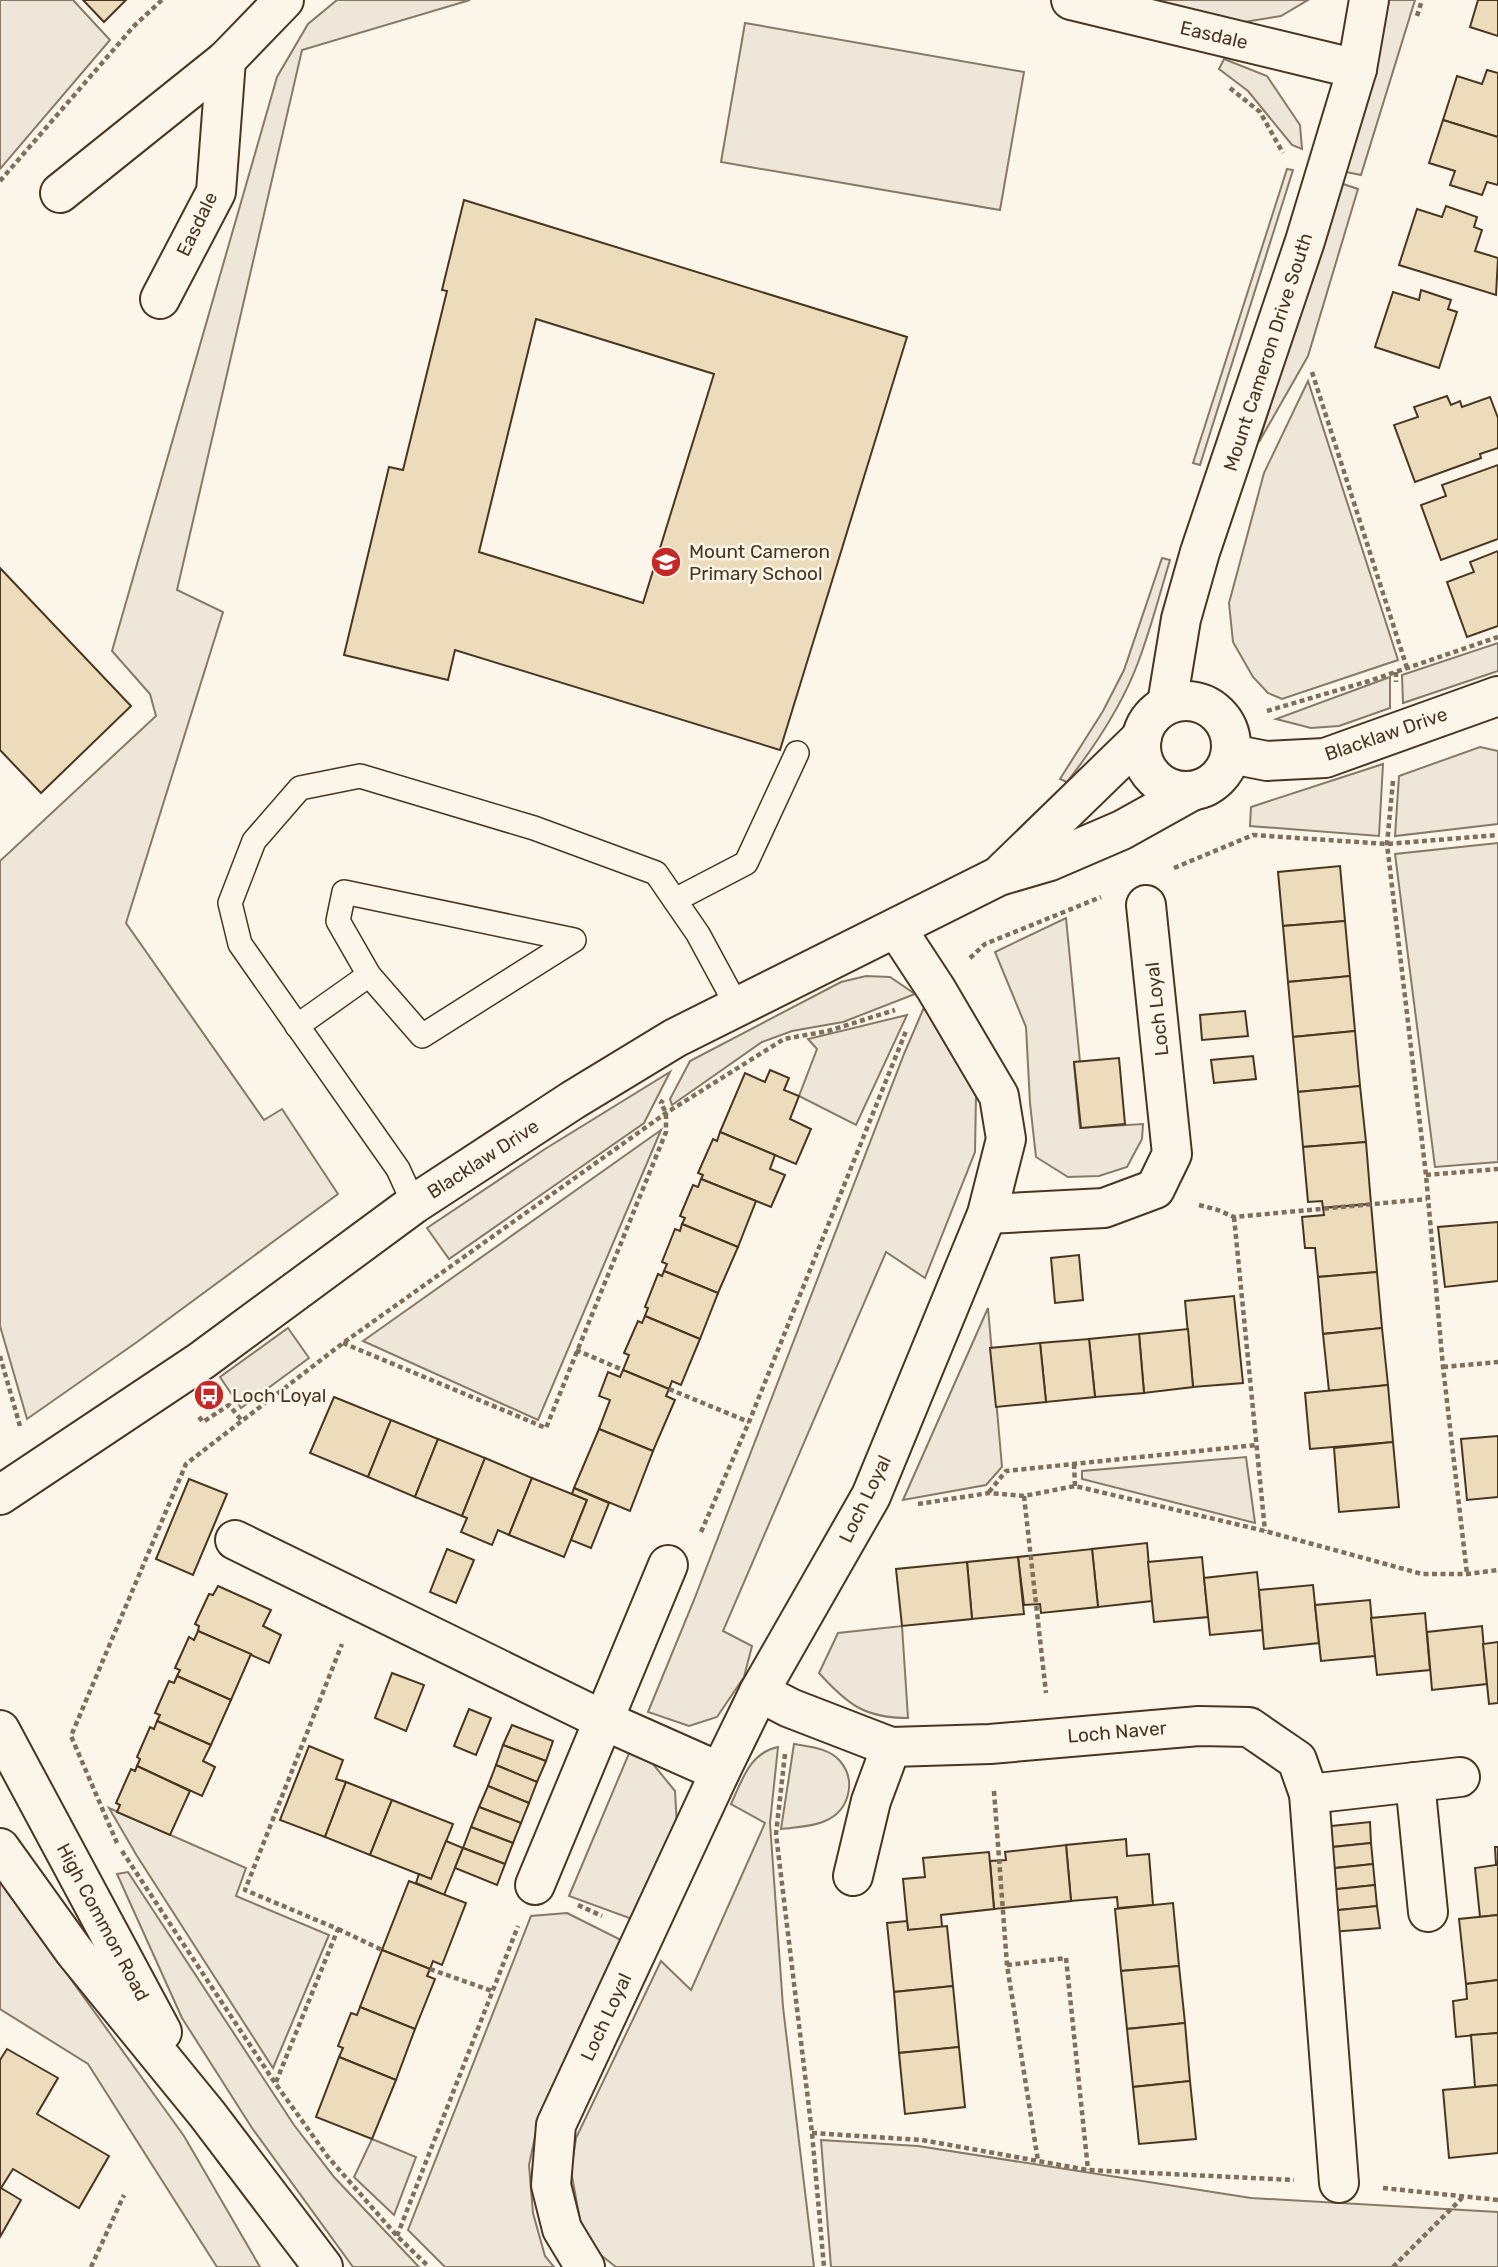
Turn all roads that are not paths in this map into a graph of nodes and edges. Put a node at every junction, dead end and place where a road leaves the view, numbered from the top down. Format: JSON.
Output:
{"nodes":[{"id":1,"x":284,"y":0,"type":"edge"},
{"id":2,"x":1071,"y":0,"type":"edge"},
{"id":3,"x":1368,"y":0,"type":"edge"},
{"id":4,"x":226,"y":60,"type":"junction"},
{"id":5,"x":1357,"y":69,"type":"junction"},
{"id":6,"x":60,"y":194,"type":"dead end"},
{"id":7,"x":160,"y":299,"type":"dead end"},
{"id":8,"x":1498,"y":696,"type":"edge"},
{"id":9,"x":1167,"y":704,"type":"junction"},
{"id":10,"x":1142,"y":737,"type":"junction"},
{"id":11,"x":1228,"y":738,"type":"junction"},
{"id":12,"x":797,"y":753,"type":"dead end"},
{"id":13,"x":1192,"y":790,"type":"junction"},
{"id":14,"x":999,"y":876,"type":"junction"},
{"id":15,"x":675,"y":900,"type":"junction"},
{"id":16,"x":1146,"y":905,"type":"dead end"},
{"id":17,"x":896,"y":928,"type":"junction"},
{"id":18,"x":369,"y":975,"type":"junction"},
{"id":19,"x":738,"y":1008,"type":"junction"},
{"id":20,"x":297,"y":1026,"type":"junction"},
{"id":21,"x":414,"y":1204,"type":"junction"},
{"id":22,"x":987,"y":1214,"type":"junction"},
{"id":23,"x":0,"y":1495,"type":"edge"},
{"id":24,"x":235,"y":1540,"type":"dead end"},
{"id":25,"x":668,"y":1565,"type":"road end"},
{"id":26,"x":774,"y":1700,"type":"junction"},
{"id":27,"x":603,"y":1720,"type":"junction"},
{"id":28,"x":0,"y":1730,"type":"edge"},
{"id":29,"x":891,"y":1747,"type":"junction"},
{"id":30,"x":720,"y":1772,"type":"junction"},
{"id":31,"x":1460,"y":1777,"type":"dead end"},
{"id":32,"x":1415,"y":1782,"type":"junction"},
{"id":33,"x":1309,"y":1794,"type":"junction"},
{"id":34,"x":0,"y":1848,"type":"edge"},
{"id":35,"x":853,"y":1876,"type":"dead end"},
{"id":36,"x":535,"y":1885,"type":"road end"},
{"id":37,"x":1428,"y":1912,"type":"dead end"},
{"id":38,"x":206,"y":2114,"type":"junction"},
{"id":39,"x":1339,"y":2183,"type":"road end"},
{"id":40,"x":323,"y":2267,"type":"edge"},
{"id":41,"x":585,"y":2267,"type":"edge"}],
"edges":[{"from":1,"to":4,"type":"street"},
{"from":2,"to":5,"type":"street","name":"Easdale"},
{"from":3,"to":5,"type":"street","name":"Mount Cameron Drive South"},
{"from":4,"to":6,"type":"street"},
{"from":4,"to":7,"type":"street","name":"Easdale"},
{"from":5,"to":9,"type":"street","name":"Mount Cameron Drive South"},
{"from":8,"to":11,"type":"street","name":"Blacklaw Drive"},
{"from":9,"to":10,"type":"street"},
{"from":9,"to":11,"type":"street"},
{"from":10,"to":13,"type":"street"},
{"from":10,"to":14,"type":"street","name":"Blacklaw Drive"},
{"from":11,"to":13,"type":"street"},
{"from":12,"to":15,"type":"lane"},
{"from":13,"to":14,"type":"street","name":"Blacklaw Drive"},
{"from":14,"to":17,"type":"street","name":"Blacklaw Drive"},
{"from":15,"to":19,"type":"lane"},
{"from":15,"to":20,"type":"lane"},
{"from":16,"to":22,"type":"street","name":"Loch Loyal"},
{"from":17,"to":19,"type":"street","name":"Blacklaw Drive"},
{"from":17,"to":22,"type":"street","name":"Loch Loyal"},
{"from":18,"to":18,"type":"lane"},
{"from":18,"to":20,"type":"lane"},
{"from":19,"to":21,"type":"street","name":"Blacklaw Drive"},
{"from":20,"to":21,"type":"lane"},
{"from":21,"to":23,"type":"street","name":"Blacklaw Drive"},
{"from":22,"to":26,"type":"street","name":"Loch Loyal"},
{"from":24,"to":27,"type":"street"},
{"from":25,"to":27,"type":"street"},
{"from":26,"to":29,"type":"street","name":"Loch Naver"},
{"from":26,"to":30,"type":"street","name":"Loch Loyal"},
{"from":27,"to":30,"type":"street"},
{"from":27,"to":36,"type":"street"},
{"from":28,"to":38,"type":"street","name":"High Common Road"},
{"from":29,"to":33,"type":"street","name":"Loch Naver"},
{"from":29,"to":35,"type":"street"},
{"from":30,"to":41,"type":"street","name":"Loch Loyal"},
{"from":31,"to":32,"type":"street"},
{"from":32,"to":33,"type":"street"},
{"from":32,"to":37,"type":"street"},
{"from":33,"to":39,"type":"street","name":"Loch Naver"},
{"from":34,"to":38,"type":"street","name":"High Common Road"},
{"from":38,"to":40,"type":"street","name":"High Common Road"}]}
